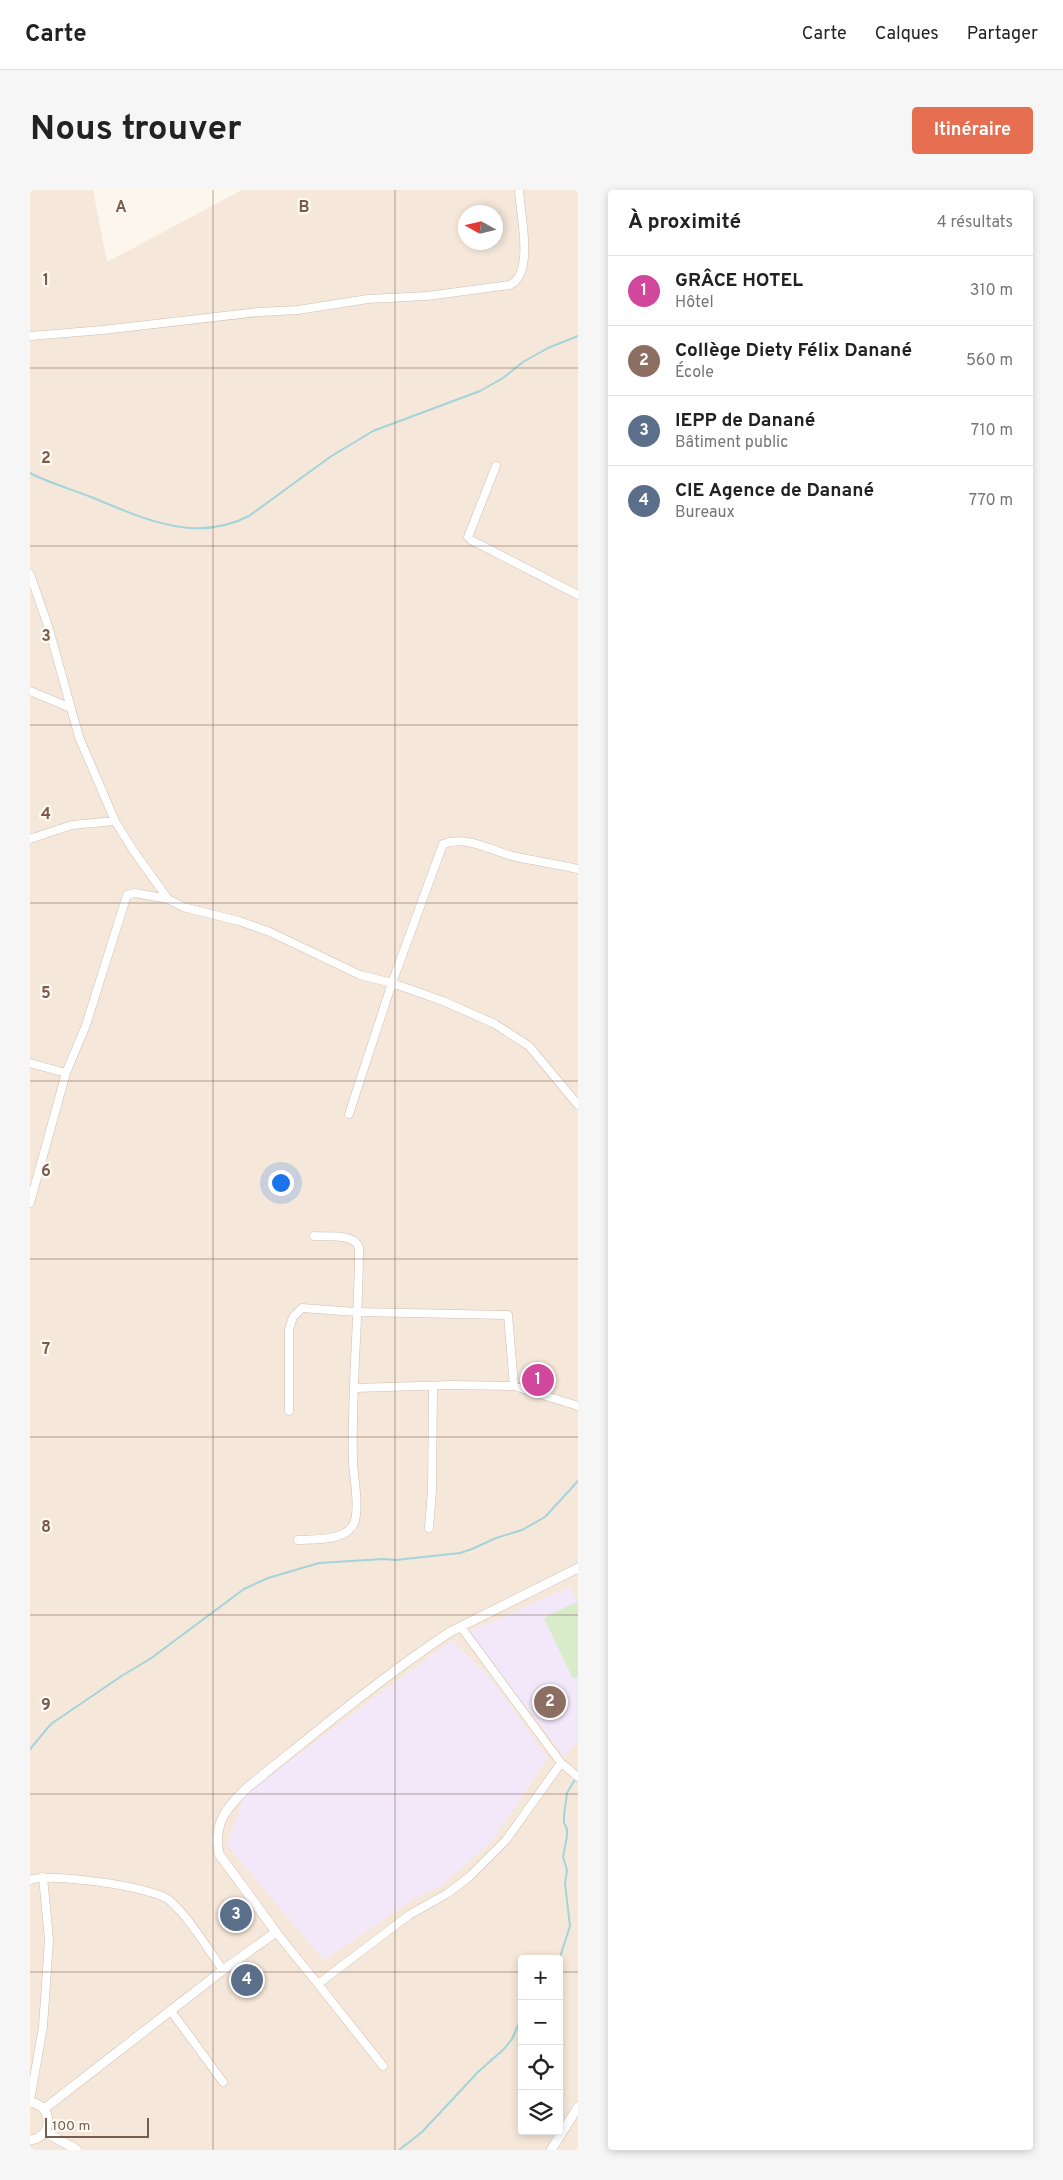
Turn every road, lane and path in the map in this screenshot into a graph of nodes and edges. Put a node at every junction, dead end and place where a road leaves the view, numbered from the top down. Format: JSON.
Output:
{"nodes":[{"id":1,"x":519,"y":190,"type":"edge"},
{"id":2,"x":30,"y":336,"type":"edge"},
{"id":3,"x":496,"y":466,"type":"dead end"},
{"id":4,"x":30,"y":574,"type":"edge"},
{"id":5,"x":578,"y":595,"type":"edge"},
{"id":6,"x":30,"y":691,"type":"edge"},
{"id":7,"x":71,"y":708,"type":"junction"},
{"id":8,"x":116,"y":821,"type":"junction"},
{"id":9,"x":30,"y":838,"type":"edge"},
{"id":10,"x":578,"y":869,"type":"edge"},
{"id":11,"x":168,"y":899,"type":"junction"},
{"id":12,"x":392,"y":983,"type":"junction"},
{"id":13,"x":30,"y":1063,"type":"edge"},
{"id":14,"x":66,"y":1074,"type":"junction"},
{"id":15,"x":578,"y":1105,"type":"edge"},
{"id":16,"x":349,"y":1114,"type":"dead end"},
{"id":17,"x":30,"y":1203,"type":"edge"},
{"id":18,"x":314,"y":1236,"type":"dead end"},
{"id":19,"x":356,"y":1312,"type":"junction"},
{"id":20,"x":433,"y":1386,"type":"junction"},
{"id":21,"x":514,"y":1386,"type":"junction"},
{"id":22,"x":356,"y":1388,"type":"junction"},
{"id":23,"x":578,"y":1406,"type":"edge"},
{"id":24,"x":289,"y":1411,"type":"dead end"},
{"id":25,"x":429,"y":1528,"type":"dead end"},
{"id":26,"x":298,"y":1540,"type":"dead end"},
{"id":27,"x":578,"y":1568,"type":"edge"},
{"id":28,"x":461,"y":1627,"type":"junction"},
{"id":29,"x":561,"y":1763,"type":"junction"},
{"id":30,"x":578,"y":1777,"type":"edge"},
{"id":31,"x":42,"y":1877,"type":"junction"},
{"id":32,"x":30,"y":1880,"type":"edge"},
{"id":33,"x":276,"y":1932,"type":"junction"},
{"id":34,"x":222,"y":1970,"type":"junction"},
{"id":35,"x":318,"y":1984,"type":"junction"},
{"id":36,"x":171,"y":2011,"type":"junction"},
{"id":37,"x":382,"y":2066,"type":"dead end"},
{"id":38,"x":223,"y":2082,"type":"dead end"},
{"id":39,"x":30,"y":2101,"type":"edge"},
{"id":40,"x":578,"y":2107,"type":"edge"},
{"id":41,"x":44,"y":2109,"type":"junction"},
{"id":42,"x":45,"y":2132,"type":"junction"},
{"id":43,"x":30,"y":2140,"type":"edge"},
{"id":44,"x":77,"y":2150,"type":"edge"},
{"id":45,"x":551,"y":2150,"type":"edge"}],
"edges":[{"from":1,"to":2,"type":"street"},
{"from":3,"to":5,"type":"street"},
{"from":4,"to":7,"type":"street"},
{"from":6,"to":7,"type":"street"},
{"from":7,"to":8,"type":"street"},
{"from":8,"to":9,"type":"street"},
{"from":8,"to":11,"type":"street"},
{"from":10,"to":12,"type":"street"},
{"from":11,"to":12,"type":"street"},
{"from":11,"to":14,"type":"street"},
{"from":12,"to":15,"type":"street"},
{"from":12,"to":16,"type":"street"},
{"from":13,"to":14,"type":"street"},
{"from":14,"to":17,"type":"street"},
{"from":18,"to":19,"type":"street"},
{"from":19,"to":21,"type":"street"},
{"from":19,"to":22,"type":"street"},
{"from":19,"to":24,"type":"street"},
{"from":20,"to":21,"type":"street"},
{"from":20,"to":22,"type":"street"},
{"from":20,"to":25,"type":"street"},
{"from":21,"to":23,"type":"street"},
{"from":22,"to":26,"type":"street"},
{"from":27,"to":28,"type":"street"},
{"from":28,"to":29,"type":"street"},
{"from":28,"to":33,"type":"street"},
{"from":29,"to":30,"type":"street"},
{"from":29,"to":35,"type":"street"},
{"from":31,"to":32,"type":"street"},
{"from":31,"to":34,"type":"street"},
{"from":31,"to":39,"type":"street"},
{"from":33,"to":34,"type":"street"},
{"from":33,"to":35,"type":"street"},
{"from":34,"to":36,"type":"street"},
{"from":35,"to":37,"type":"street"},
{"from":36,"to":38,"type":"street"},
{"from":36,"to":41,"type":"street"},
{"from":39,"to":41,"type":"street"},
{"from":40,"to":45,"type":"street"},
{"from":41,"to":42,"type":"street"},
{"from":42,"to":43,"type":"street"},
{"from":42,"to":44,"type":"street"}]}
